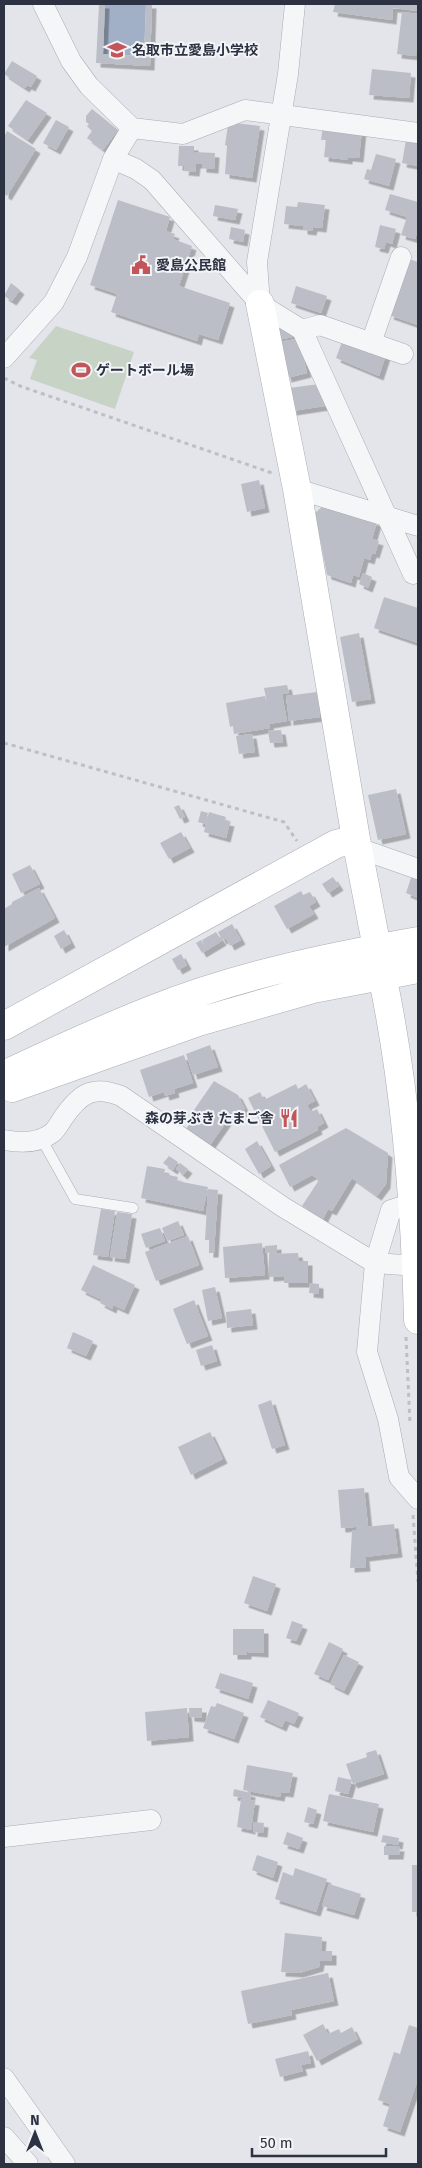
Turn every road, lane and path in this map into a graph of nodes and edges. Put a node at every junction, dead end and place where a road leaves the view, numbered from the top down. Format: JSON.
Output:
{"nodes":[{"id":1,"x":43,"y":4,"type":"edge"},
{"id":2,"x":295,"y":4,"type":"edge"},
{"id":3,"x":281,"y":113,"type":"junction"},
{"id":4,"x":132,"y":128,"type":"junction"},
{"id":5,"x":418,"y":133,"type":"edge"},
{"id":6,"x":112,"y":159,"type":"junction"},
{"id":7,"x":401,"y":257,"type":"dead end"},
{"id":8,"x":260,"y":304,"type":"junction"},
{"id":9,"x":302,"y":330,"type":"junction"},
{"id":10,"x":371,"y":343,"type":"junction"},
{"id":11,"x":403,"y":354,"type":"dead end"},
{"id":12,"x":4,"y":358,"type":"edge"},
{"id":13,"x":4,"y":378,"type":"edge"},
{"id":14,"x":289,"y":483,"type":"junction"},
{"id":15,"x":385,"y":516,"type":"junction"},
{"id":16,"x":418,"y":526,"type":"edge"},
{"id":17,"x":413,"y":574,"type":"dead end"},
{"id":18,"x":4,"y":743,"type":"edge"},
{"id":19,"x":294,"y":836,"type":"dead end"},
{"id":20,"x":357,"y":843,"type":"junction"},
{"id":21,"x":418,"y":869,"type":"edge"},
{"id":22,"x":418,"y":941,"type":"edge"},
{"id":23,"x":377,"y":948,"type":"junction"},
{"id":24,"x":418,"y":969,"type":"edge"},
{"id":25,"x":382,"y":975,"type":"junction"},
{"id":26,"x":4,"y":1026,"type":"edge"},
{"id":27,"x":4,"y":1077,"type":"edge"},
{"id":28,"x":4,"y":1091,"type":"edge"},
{"id":29,"x":41,"y":1138,"type":"junction"},
{"id":30,"x":4,"y":1140,"type":"edge"},
{"id":31,"x":416,"y":1203,"type":"edge"},
{"id":32,"x":133,"y":1208,"type":"dead end"},
{"id":33,"x":375,"y":1263,"type":"junction"},
{"id":34,"x":417,"y":1266,"type":"junction"},
{"id":35,"x":412,"y":1327,"type":"edge"},
{"id":36,"x":410,"y":1431,"type":"dead end"},
{"id":37,"x":415,"y":1505,"type":"edge"},
{"id":38,"x":418,"y":1582,"type":"edge"},
{"id":39,"x":151,"y":1820,"type":"dead end"},
{"id":40,"x":4,"y":1837,"type":"edge"},
{"id":41,"x":4,"y":2078,"type":"edge"},
{"id":42,"x":4,"y":2137,"type":"edge"},
{"id":43,"x":28,"y":2164,"type":"edge"},
{"id":44,"x":64,"y":2164,"type":"edge"}],
"edges":[{"from":1,"to":4,"type":"street"},
{"from":2,"to":3,"type":"street"},
{"from":3,"to":4,"type":"street"},
{"from":3,"to":5,"type":"street"},
{"from":3,"to":8,"type":"street"},
{"from":4,"to":6,"type":"street"},
{"from":6,"to":8,"type":"street"},
{"from":6,"to":12,"type":"street"},
{"from":7,"to":10,"type":"street"},
{"from":8,"to":9,"type":"street"},
{"from":8,"to":14,"type":"street"},
{"from":9,"to":10,"type":"street"},
{"from":9,"to":15,"type":"street"},
{"from":10,"to":11,"type":"street"},
{"from":13,"to":14,"type":"path"},
{"from":14,"to":15,"type":"street"},
{"from":14,"to":20,"type":"street"},
{"from":15,"to":16,"type":"street"},
{"from":15,"to":17,"type":"street"},
{"from":18,"to":19,"type":"path"},
{"from":20,"to":21,"type":"street"},
{"from":20,"to":23,"type":"street"},
{"from":20,"to":26,"type":"street"},
{"from":22,"to":23,"type":"street"},
{"from":23,"to":27,"type":"street"},
{"from":24,"to":25,"type":"street"},
{"from":25,"to":28,"type":"street"},
{"from":25,"to":31,"type":"street"},
{"from":29,"to":30,"type":"street"},
{"from":29,"to":32,"type":"lane"},
{"from":29,"to":33,"type":"street"},
{"from":31,"to":33,"type":"street"},
{"from":31,"to":34,"type":"street"},
{"from":33,"to":34,"type":"street"},
{"from":33,"to":37,"type":"street"},
{"from":34,"to":35,"type":"street"},
{"from":35,"to":36,"type":"path"},
{"from":37,"to":38,"type":"path"},
{"from":39,"to":40,"type":"street"},
{"from":41,"to":44,"type":"street"},
{"from":42,"to":43,"type":"street"}]}
